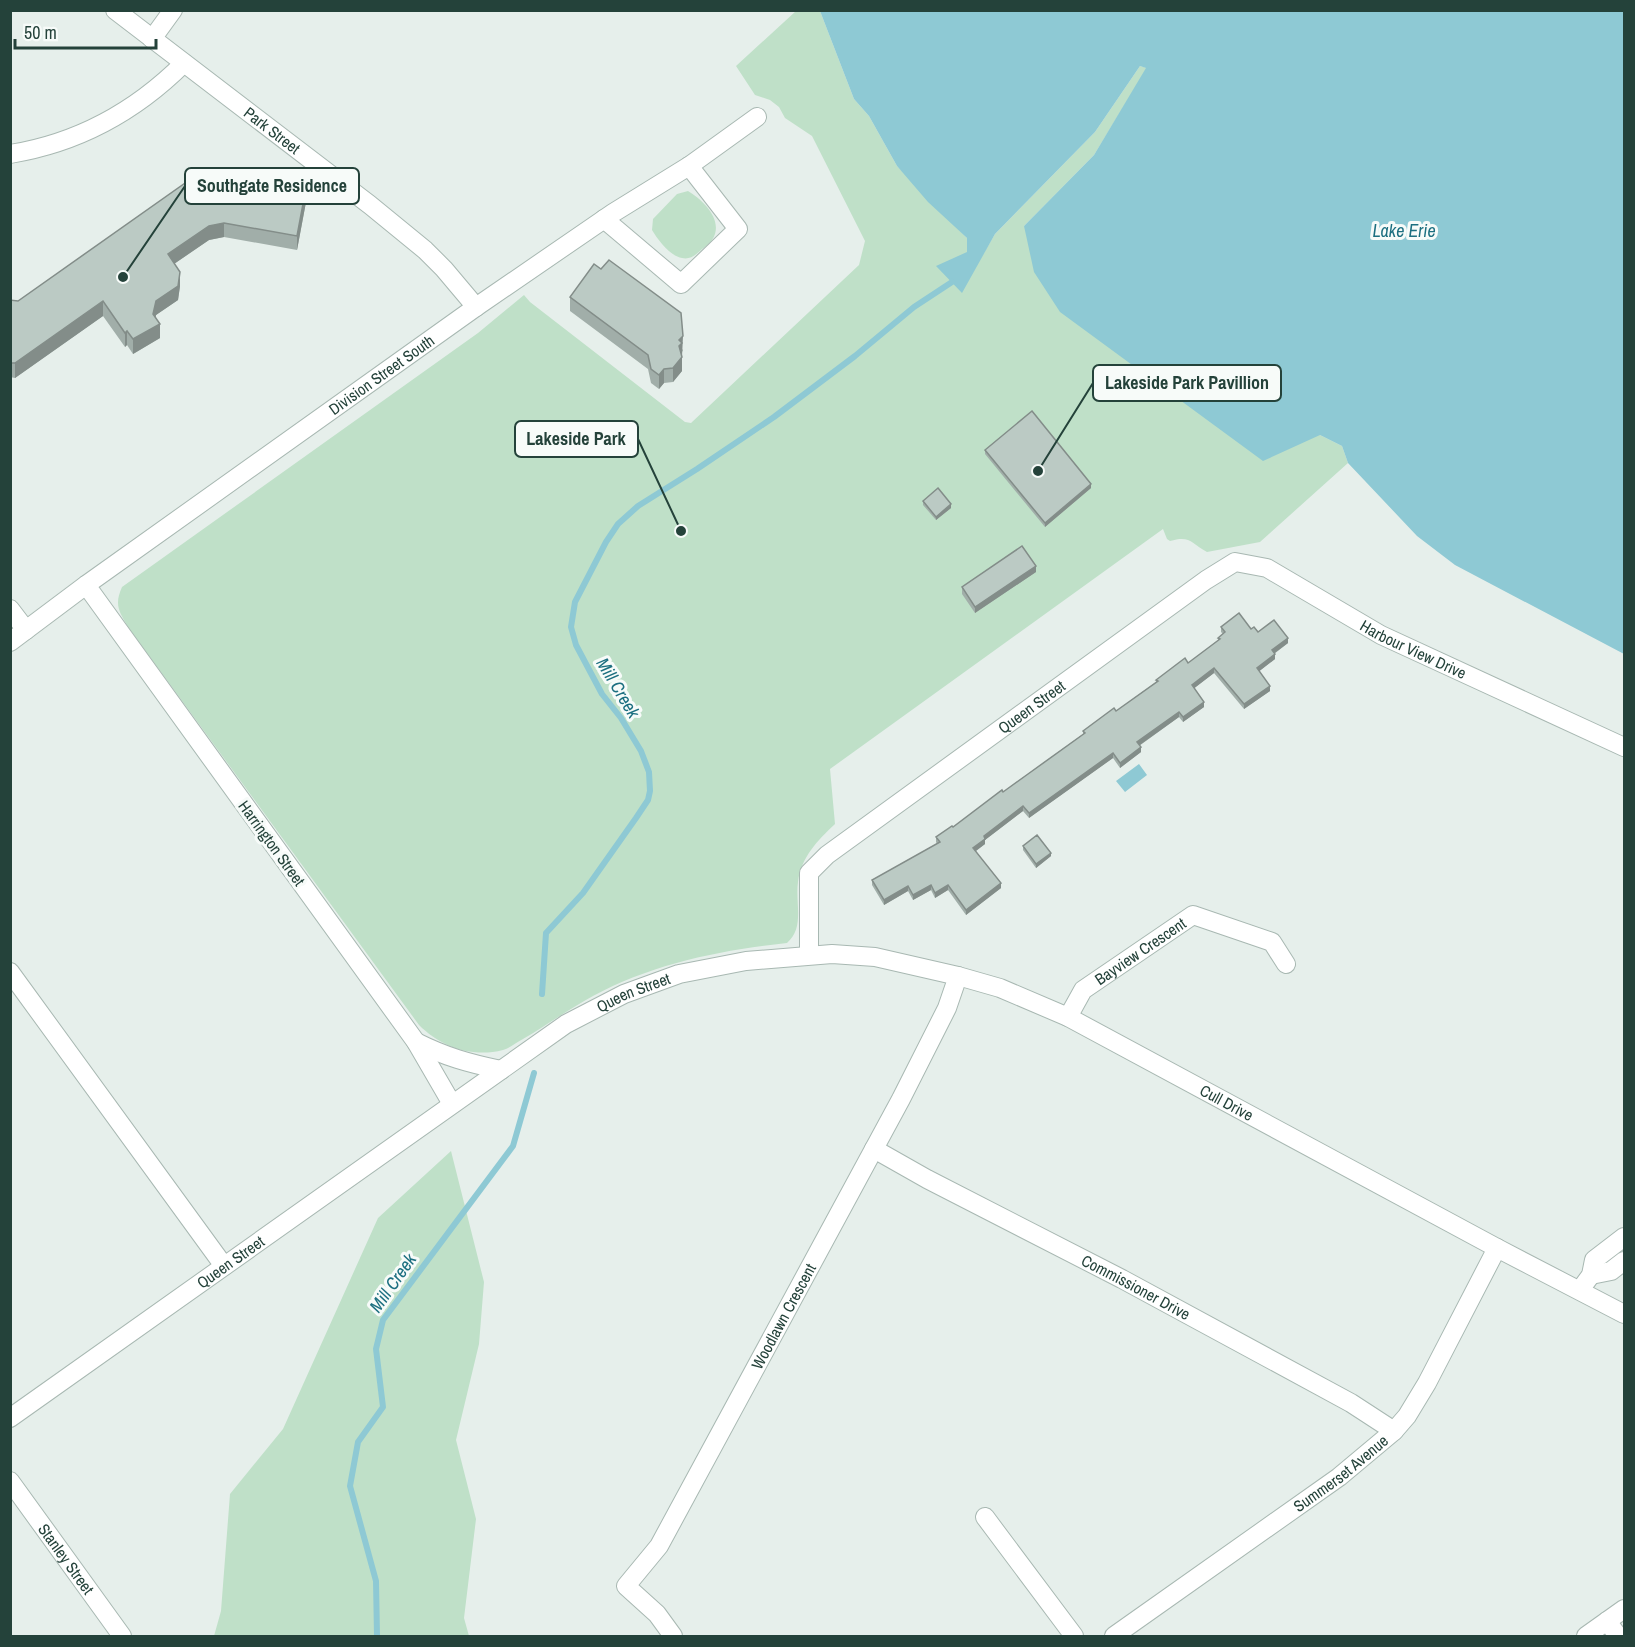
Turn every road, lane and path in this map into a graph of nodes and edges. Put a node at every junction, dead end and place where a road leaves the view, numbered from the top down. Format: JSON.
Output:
{"nodes":[{"id":1,"x":115,"y":10,"type":"edge"},
{"id":2,"x":173,"y":10,"type":"edge"},
{"id":3,"x":152,"y":39,"type":"junction"},
{"id":4,"x":184,"y":63,"type":"junction"},
{"id":5,"x":757,"y":117,"type":"dead end"},
{"id":6,"x":10,"y":154,"type":"edge"},
{"id":7,"x":689,"y":166,"type":"junction"},
{"id":8,"x":604,"y":219,"type":"junction"},
{"id":9,"x":476,"y":307,"type":"junction"},
{"id":10,"x":1206,"y":580,"type":"joint"},
{"id":11,"x":86,"y":585,"type":"junction"},
{"id":12,"x":10,"y":609,"type":"edge"},
{"id":13,"x":26,"y":630,"type":"junction"},
{"id":14,"x":10,"y":642,"type":"edge"},
{"id":15,"x":1624,"y":747,"type":"edge"},
{"id":16,"x":809,"y":954,"type":"junction"},
{"id":17,"x":1286,"y":964,"type":"dead end"},
{"id":18,"x":10,"y":972,"type":"edge"},
{"id":19,"x":958,"y":976,"type":"junction"},
{"id":20,"x":1068,"y":1017,"type":"junction"},
{"id":21,"x":416,"y":1042,"type":"junction"},
{"id":22,"x":501,"y":1070,"type":"junction"},
{"id":23,"x":452,"y":1104,"type":"junction"},
{"id":24,"x":874,"y":1149,"type":"junction"},
{"id":25,"x":1624,"y":1237,"type":"edge"},
{"id":26,"x":1497,"y":1248,"type":"junction"},
{"id":27,"x":1624,"y":1261,"type":"edge"},
{"id":28,"x":224,"y":1266,"type":"junction"},
{"id":29,"x":1591,"y":1275,"type":"junction"},
{"id":30,"x":1580,"y":1290,"type":"junction"},
{"id":31,"x":1624,"y":1314,"type":"edge"},
{"id":32,"x":10,"y":1418,"type":"edge"},
{"id":33,"x":1394,"y":1431,"type":"junction"},
{"id":34,"x":10,"y":1481,"type":"edge"},
{"id":35,"x":985,"y":1517,"type":"dead end"},
{"id":36,"x":1624,"y":1609,"type":"edge"},
{"id":37,"x":1607,"y":1621,"type":"junction"},
{"id":38,"x":122,"y":1636,"type":"edge"},
{"id":39,"x":673,"y":1636,"type":"edge"},
{"id":40,"x":1074,"y":1636,"type":"edge"},
{"id":41,"x":1114,"y":1636,"type":"edge"},
{"id":42,"x":1586,"y":1636,"type":"edge"},
{"id":43,"x":1618,"y":1636,"type":"edge"}],
"edges":[{"from":1,"to":3,"type":"street","name":"Park Street"},
{"from":2,"to":3,"type":"street"},
{"from":3,"to":4,"type":"street","name":"Park Street"},
{"from":4,"to":6,"type":"street"},
{"from":4,"to":9,"type":"street","name":"Park Street"},
{"from":5,"to":7,"type":"street","name":"Division Street South"},
{"from":7,"to":8,"type":"street","name":"Division Street South"},
{"from":7,"to":8,"type":"street"},
{"from":8,"to":9,"type":"street","name":"Division Street South"},
{"from":9,"to":11,"type":"street","name":"Division Street South"},
{"from":10,"to":15,"type":"street","name":"Harbour View Drive"},
{"from":10,"to":16,"type":"street","name":"Queen Street"},
{"from":11,"to":13,"type":"street","name":"Division Street South"},
{"from":11,"to":21,"type":"street","name":"Harrington Street"},
{"from":12,"to":13,"type":"street"},
{"from":13,"to":14,"type":"street","name":"Division Street South"},
{"from":16,"to":19,"type":"street","name":"Cull Drive"},
{"from":16,"to":22,"type":"street","name":"Queen Street"},
{"from":17,"to":20,"type":"street","name":"Bayview Crescent"},
{"from":18,"to":28,"type":"street"},
{"from":19,"to":20,"type":"street","name":"Cull Drive"},
{"from":19,"to":24,"type":"street","name":"Woodlawn Crescent"},
{"from":20,"to":26,"type":"street","name":"Cull Drive"},
{"from":21,"to":22,"type":"street"},
{"from":21,"to":23,"type":"street","name":"Harrington Street"},
{"from":22,"to":23,"type":"street","name":"Queen Street"},
{"from":23,"to":28,"type":"street","name":"Queen Street"},
{"from":24,"to":33,"type":"street","name":"Commissioner Drive"},
{"from":24,"to":39,"type":"street","name":"Woodlawn Crescent"},
{"from":25,"to":29,"type":"street"},
{"from":26,"to":30,"type":"street","name":"Cull Drive"},
{"from":26,"to":33,"type":"street","name":"Summerset Avenue"},
{"from":27,"to":29,"type":"street"},
{"from":28,"to":32,"type":"street","name":"Queen Street"},
{"from":29,"to":30,"type":"street"},
{"from":30,"to":31,"type":"street","name":"Cull Drive"},
{"from":33,"to":41,"type":"street","name":"Summerset Avenue"},
{"from":34,"to":38,"type":"street","name":"Stanley Street"},
{"from":35,"to":40,"type":"street"},
{"from":36,"to":37,"type":"street"},
{"from":37,"to":42,"type":"street"},
{"from":37,"to":43,"type":"street"}]}
